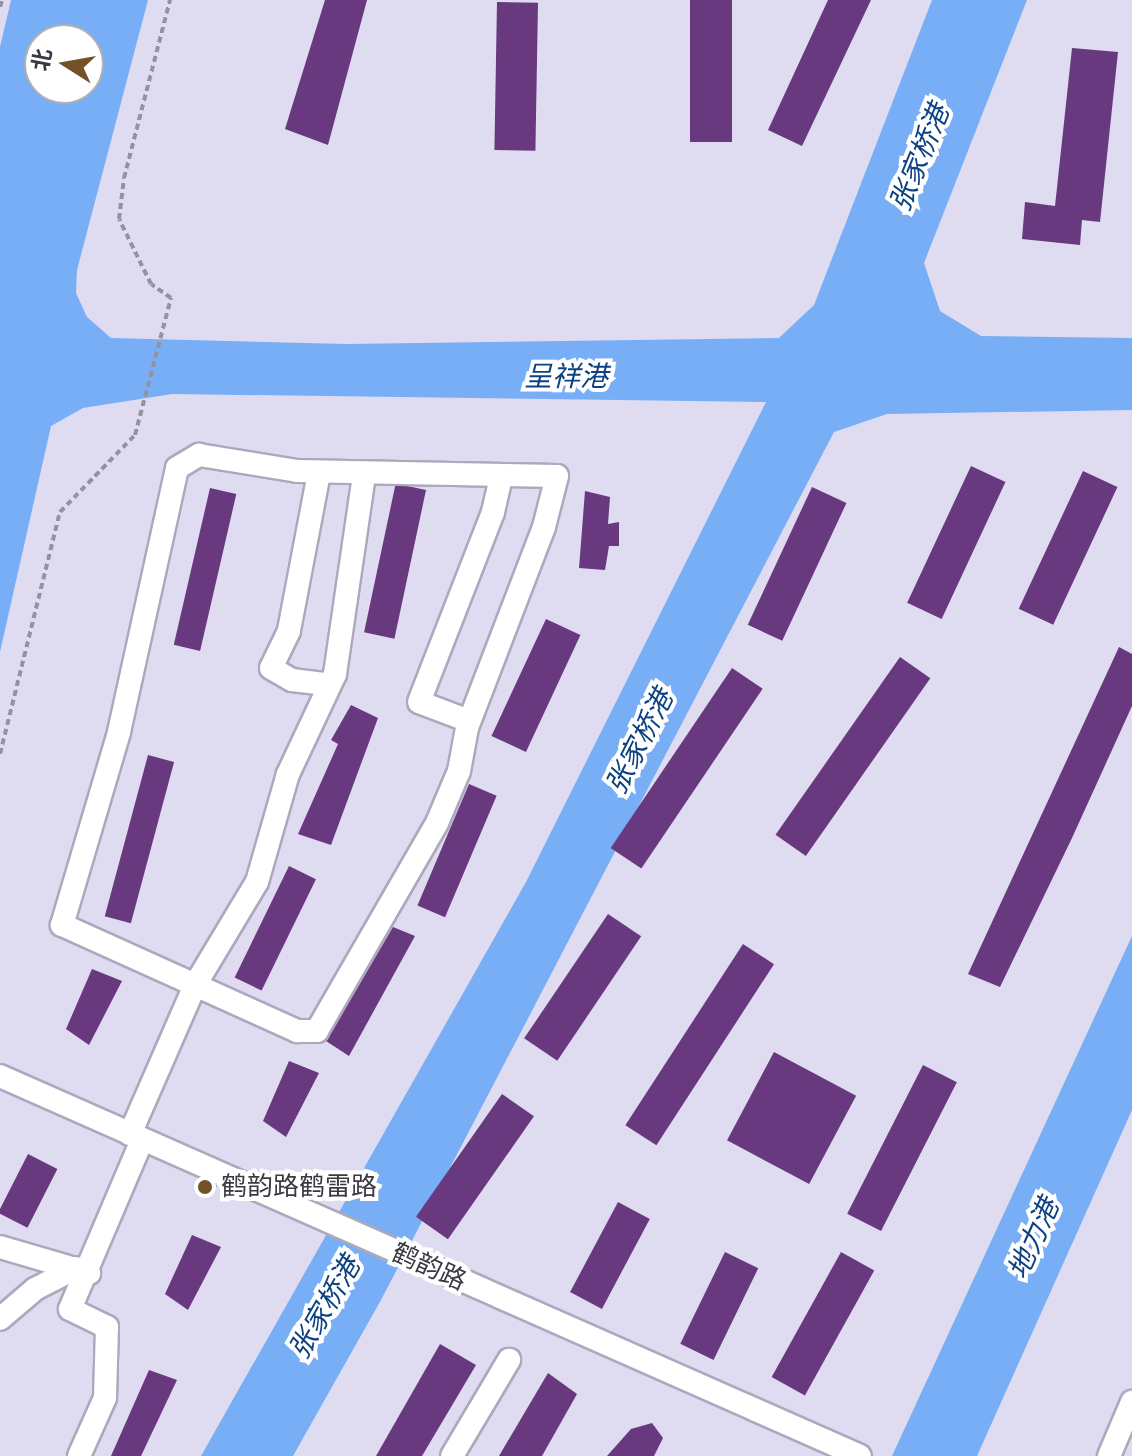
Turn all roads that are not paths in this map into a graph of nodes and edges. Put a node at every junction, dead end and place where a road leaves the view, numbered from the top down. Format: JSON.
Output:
{"nodes":[{"id":1,"x":319,"y":473,"type":"junction"},
{"id":2,"x":364,"y":475,"type":"junction"},
{"id":3,"x":501,"y":476,"type":"junction"},
{"id":4,"x":330,"y":685,"type":"junction"},
{"id":5,"x":469,"y":721,"type":"junction"},
{"id":6,"x":195,"y":985,"type":"junction"},
{"id":7,"x":0,"y":1076,"type":"edge"},
{"id":8,"x":136,"y":1137,"type":"junction"},
{"id":9,"x":0,"y":1247,"type":"edge"},
{"id":10,"x":82,"y":1270,"type":"junction"},
{"id":11,"x":0,"y":1319,"type":"edge"},
{"id":12,"x":509,"y":1360,"type":"dead end"},
{"id":13,"x":1132,"y":1402,"type":"edge"},
{"id":14,"x":79,"y":1456,"type":"edge"},
{"id":15,"x":452,"y":1456,"type":"edge"},
{"id":16,"x":860,"y":1456,"type":"edge"},
{"id":17,"x":1109,"y":1456,"type":"edge"}],
"edges":[{"from":1,"to":2,"type":"street"},
{"from":1,"to":4,"type":"street"},
{"from":1,"to":6,"type":"street"},
{"from":2,"to":3,"type":"street"},
{"from":2,"to":4,"type":"street"},
{"from":3,"to":5,"type":"street"},
{"from":3,"to":5,"type":"street"},
{"from":4,"to":6,"type":"street"},
{"from":5,"to":6,"type":"street"},
{"from":6,"to":8,"type":"street"},
{"from":7,"to":8,"type":"street","name":"鹤韵路"},
{"from":8,"to":10,"type":"street"},
{"from":8,"to":16,"type":"street","name":"鹤韵路"},
{"from":9,"to":10,"type":"street"},
{"from":10,"to":11,"type":"street"},
{"from":10,"to":14,"type":"street"},
{"from":12,"to":15,"type":"street"},
{"from":13,"to":17,"type":"street"}]}
